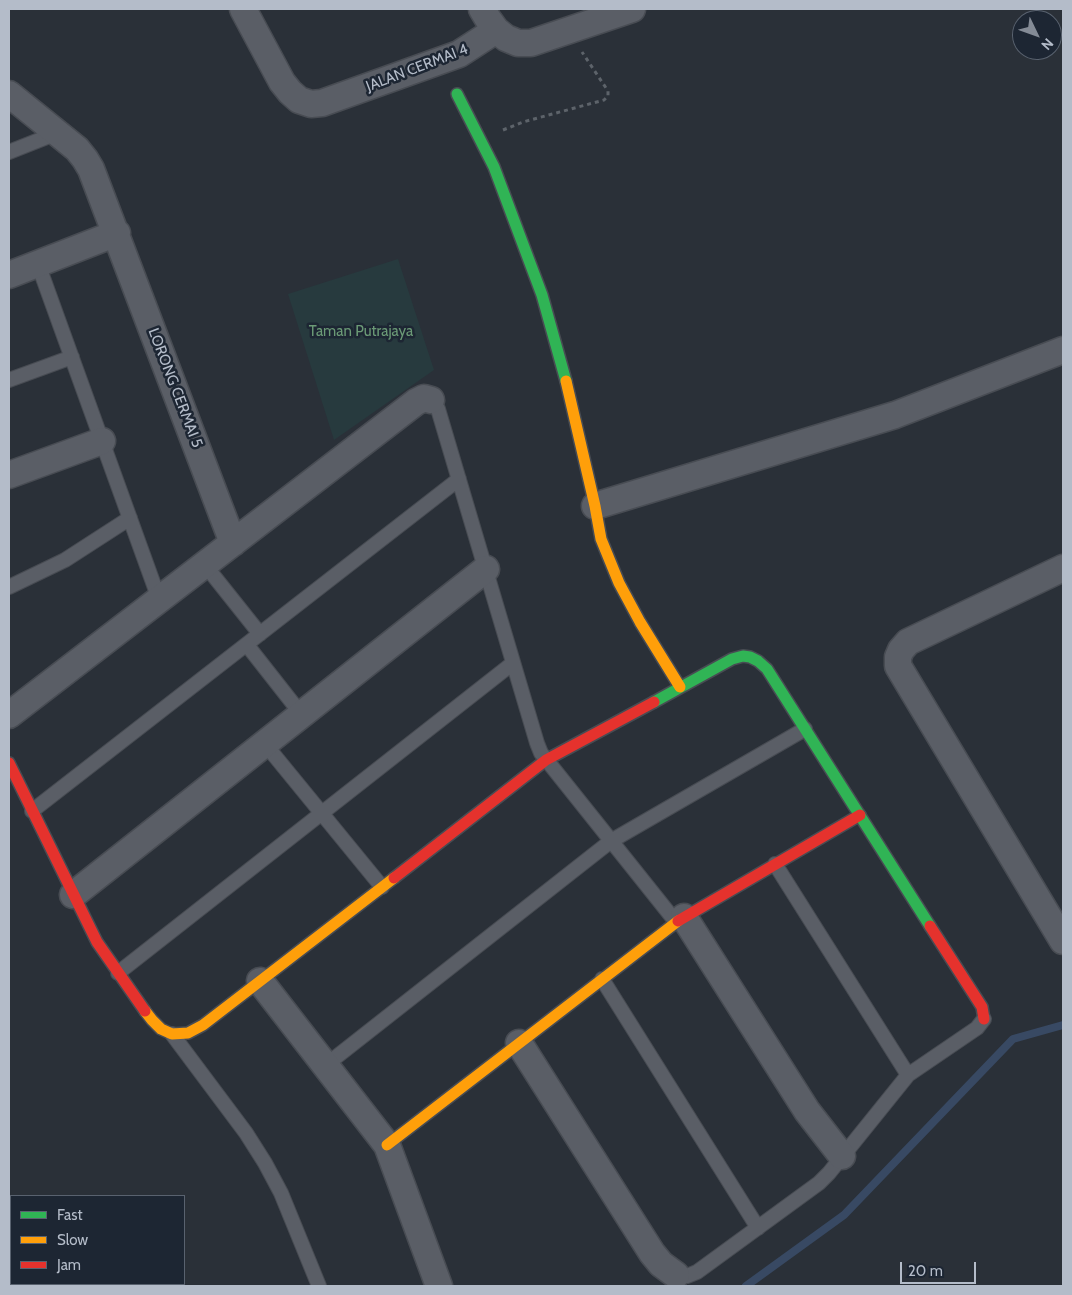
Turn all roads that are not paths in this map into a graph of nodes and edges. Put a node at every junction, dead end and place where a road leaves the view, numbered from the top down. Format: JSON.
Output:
{"nodes":[{"id":1,"x":243,"y":9,"type":"edge"},
{"id":2,"x":632,"y":9,"type":"edge"},
{"id":3,"x":489,"y":20,"type":"edge"},
{"id":4,"x":9,"y":94,"type":"edge"},
{"id":5,"x":457,"y":94,"type":"dead end"},
{"id":6,"x":57,"y":133,"type":"junction"},
{"id":7,"x":9,"y":152,"type":"edge"},
{"id":8,"x":117,"y":233,"type":"junction"},
{"id":9,"x":38,"y":264,"type":"junction"},
{"id":10,"x":9,"y":276,"type":"edge"},
{"id":11,"x":1063,"y":350,"type":"edge"},
{"id":12,"x":72,"y":357,"type":"junction"},
{"id":13,"x":9,"y":380,"type":"edge"},
{"id":14,"x":431,"y":400,"type":"joint"},
{"id":15,"x":102,"y":441,"type":"junction"},
{"id":16,"x":9,"y":476,"type":"edge"},
{"id":17,"x":459,"y":479,"type":"junction"},
{"id":18,"x":595,"y":506,"type":"junction"},
{"id":19,"x":130,"y":518,"type":"junction"},
{"id":20,"x":233,"y":542,"type":"junction"},
{"id":21,"x":204,"y":564,"type":"junction"},
{"id":22,"x":1063,"y":568,"type":"edge"},
{"id":23,"x":486,"y":569,"type":"junction"},
{"id":24,"x":9,"y":587,"type":"edge"},
{"id":25,"x":159,"y":599,"type":"junction"},
{"id":26,"x":260,"y":634,"type":"junction"},
{"id":27,"x":247,"y":645,"type":"junction"},
{"id":28,"x":513,"y":663,"type":"junction"},
{"id":29,"x":680,"y":687,"type":"junction"},
{"id":30,"x":302,"y":714,"type":"junction"},
{"id":31,"x":9,"y":715,"type":"edge"},
{"id":32,"x":805,"y":729,"type":"junction"},
{"id":33,"x":265,"y":744,"type":"junction"},
{"id":34,"x":546,"y":760,"type":"junction"},
{"id":35,"x":9,"y":763,"type":"edge"},
{"id":36,"x":32,"y":811,"type":"junction"},
{"id":37,"x":322,"y":813,"type":"junction"},
{"id":38,"x":860,"y":815,"type":"junction"},
{"id":39,"x":611,"y":841,"type":"junction"},
{"id":40,"x":775,"y":864,"type":"junction"},
{"id":41,"x":382,"y":887,"type":"junction"},
{"id":42,"x":73,"y":895,"type":"junction"},
{"id":43,"x":680,"y":919,"type":"junction"},
{"id":44,"x":1063,"y":941,"type":"edge"},
{"id":45,"x":118,"y":973,"type":"junction"},
{"id":46,"x":602,"y":979,"type":"junction"},
{"id":47,"x":260,"y":981,"type":"junction"},
{"id":48,"x":984,"y":1018,"type":"joint"},
{"id":49,"x":172,"y":1034,"type":"junction"},
{"id":50,"x":518,"y":1043,"type":"junction"},
{"id":51,"x":326,"y":1066,"type":"junction"},
{"id":52,"x":908,"y":1075,"type":"junction"},
{"id":53,"x":387,"y":1144,"type":"junction"},
{"id":54,"x":842,"y":1156,"type":"junction"},
{"id":55,"x":758,"y":1228,"type":"junction"},
{"id":56,"x":676,"y":1275,"type":"joint"},
{"id":57,"x":319,"y":1286,"type":"edge"},
{"id":58,"x":439,"y":1286,"type":"edge"}],
"edges":[{"from":1,"to":3,"type":"street","name":"JALAN CERMAI 4"},
{"from":2,"to":3,"type":"street","name":"JALAN CERMAI 4"},
{"from":4,"to":6,"type":"street","name":"LORONG CERMAI 5"},
{"from":5,"to":18,"type":"street"},
{"from":6,"to":7,"type":"lane"},
{"from":6,"to":8,"type":"street","name":"LORONG CERMAI 5"},
{"from":8,"to":9,"type":"street"},
{"from":8,"to":20,"type":"street","name":"LORONG CERMAI 5"},
{"from":9,"to":10,"type":"street"},
{"from":9,"to":12,"type":"lane"},
{"from":11,"to":18,"type":"street"},
{"from":12,"to":13,"type":"lane"},
{"from":12,"to":15,"type":"lane"},
{"from":14,"to":17,"type":"lane"},
{"from":14,"to":20,"type":"street"},
{"from":15,"to":16,"type":"street"},
{"from":15,"to":19,"type":"lane"},
{"from":17,"to":23,"type":"lane"},
{"from":17,"to":26,"type":"lane"},
{"from":18,"to":29,"type":"street"},
{"from":19,"to":24,"type":"lane"},
{"from":19,"to":25,"type":"lane"},
{"from":20,"to":21,"type":"street"},
{"from":21,"to":25,"type":"street"},
{"from":21,"to":26,"type":"lane"},
{"from":22,"to":44,"type":"street"},
{"from":23,"to":28,"type":"lane"},
{"from":23,"to":30,"type":"street"},
{"from":25,"to":31,"type":"street"},
{"from":26,"to":27,"type":"lane"},
{"from":27,"to":30,"type":"lane"},
{"from":27,"to":36,"type":"lane"},
{"from":28,"to":34,"type":"lane"},
{"from":28,"to":37,"type":"lane"},
{"from":29,"to":32,"type":"street"},
{"from":29,"to":34,"type":"street"},
{"from":30,"to":33,"type":"street"},
{"from":32,"to":38,"type":"street"},
{"from":32,"to":39,"type":"lane"},
{"from":33,"to":37,"type":"lane"},
{"from":33,"to":42,"type":"street"},
{"from":34,"to":39,"type":"lane"},
{"from":34,"to":41,"type":"street"},
{"from":35,"to":36,"type":"street"},
{"from":36,"to":42,"type":"street"},
{"from":37,"to":41,"type":"lane"},
{"from":37,"to":45,"type":"lane"},
{"from":38,"to":40,"type":"street"},
{"from":38,"to":48,"type":"street"},
{"from":39,"to":43,"type":"lane"},
{"from":39,"to":51,"type":"lane"},
{"from":40,"to":43,"type":"street"},
{"from":40,"to":52,"type":"lane"},
{"from":41,"to":47,"type":"street"},
{"from":42,"to":45,"type":"street"},
{"from":43,"to":46,"type":"street"},
{"from":43,"to":54,"type":"street"},
{"from":45,"to":49,"type":"street"},
{"from":46,"to":50,"type":"street"},
{"from":46,"to":55,"type":"lane"},
{"from":47,"to":49,"type":"street"},
{"from":47,"to":51,"type":"street"},
{"from":48,"to":52,"type":"lane"},
{"from":49,"to":57,"type":"lane"},
{"from":50,"to":53,"type":"street"},
{"from":50,"to":56,"type":"street"},
{"from":51,"to":53,"type":"street"},
{"from":52,"to":54,"type":"lane"},
{"from":53,"to":58,"type":"street"},
{"from":54,"to":55,"type":"lane"},
{"from":55,"to":56,"type":"lane"}]}
